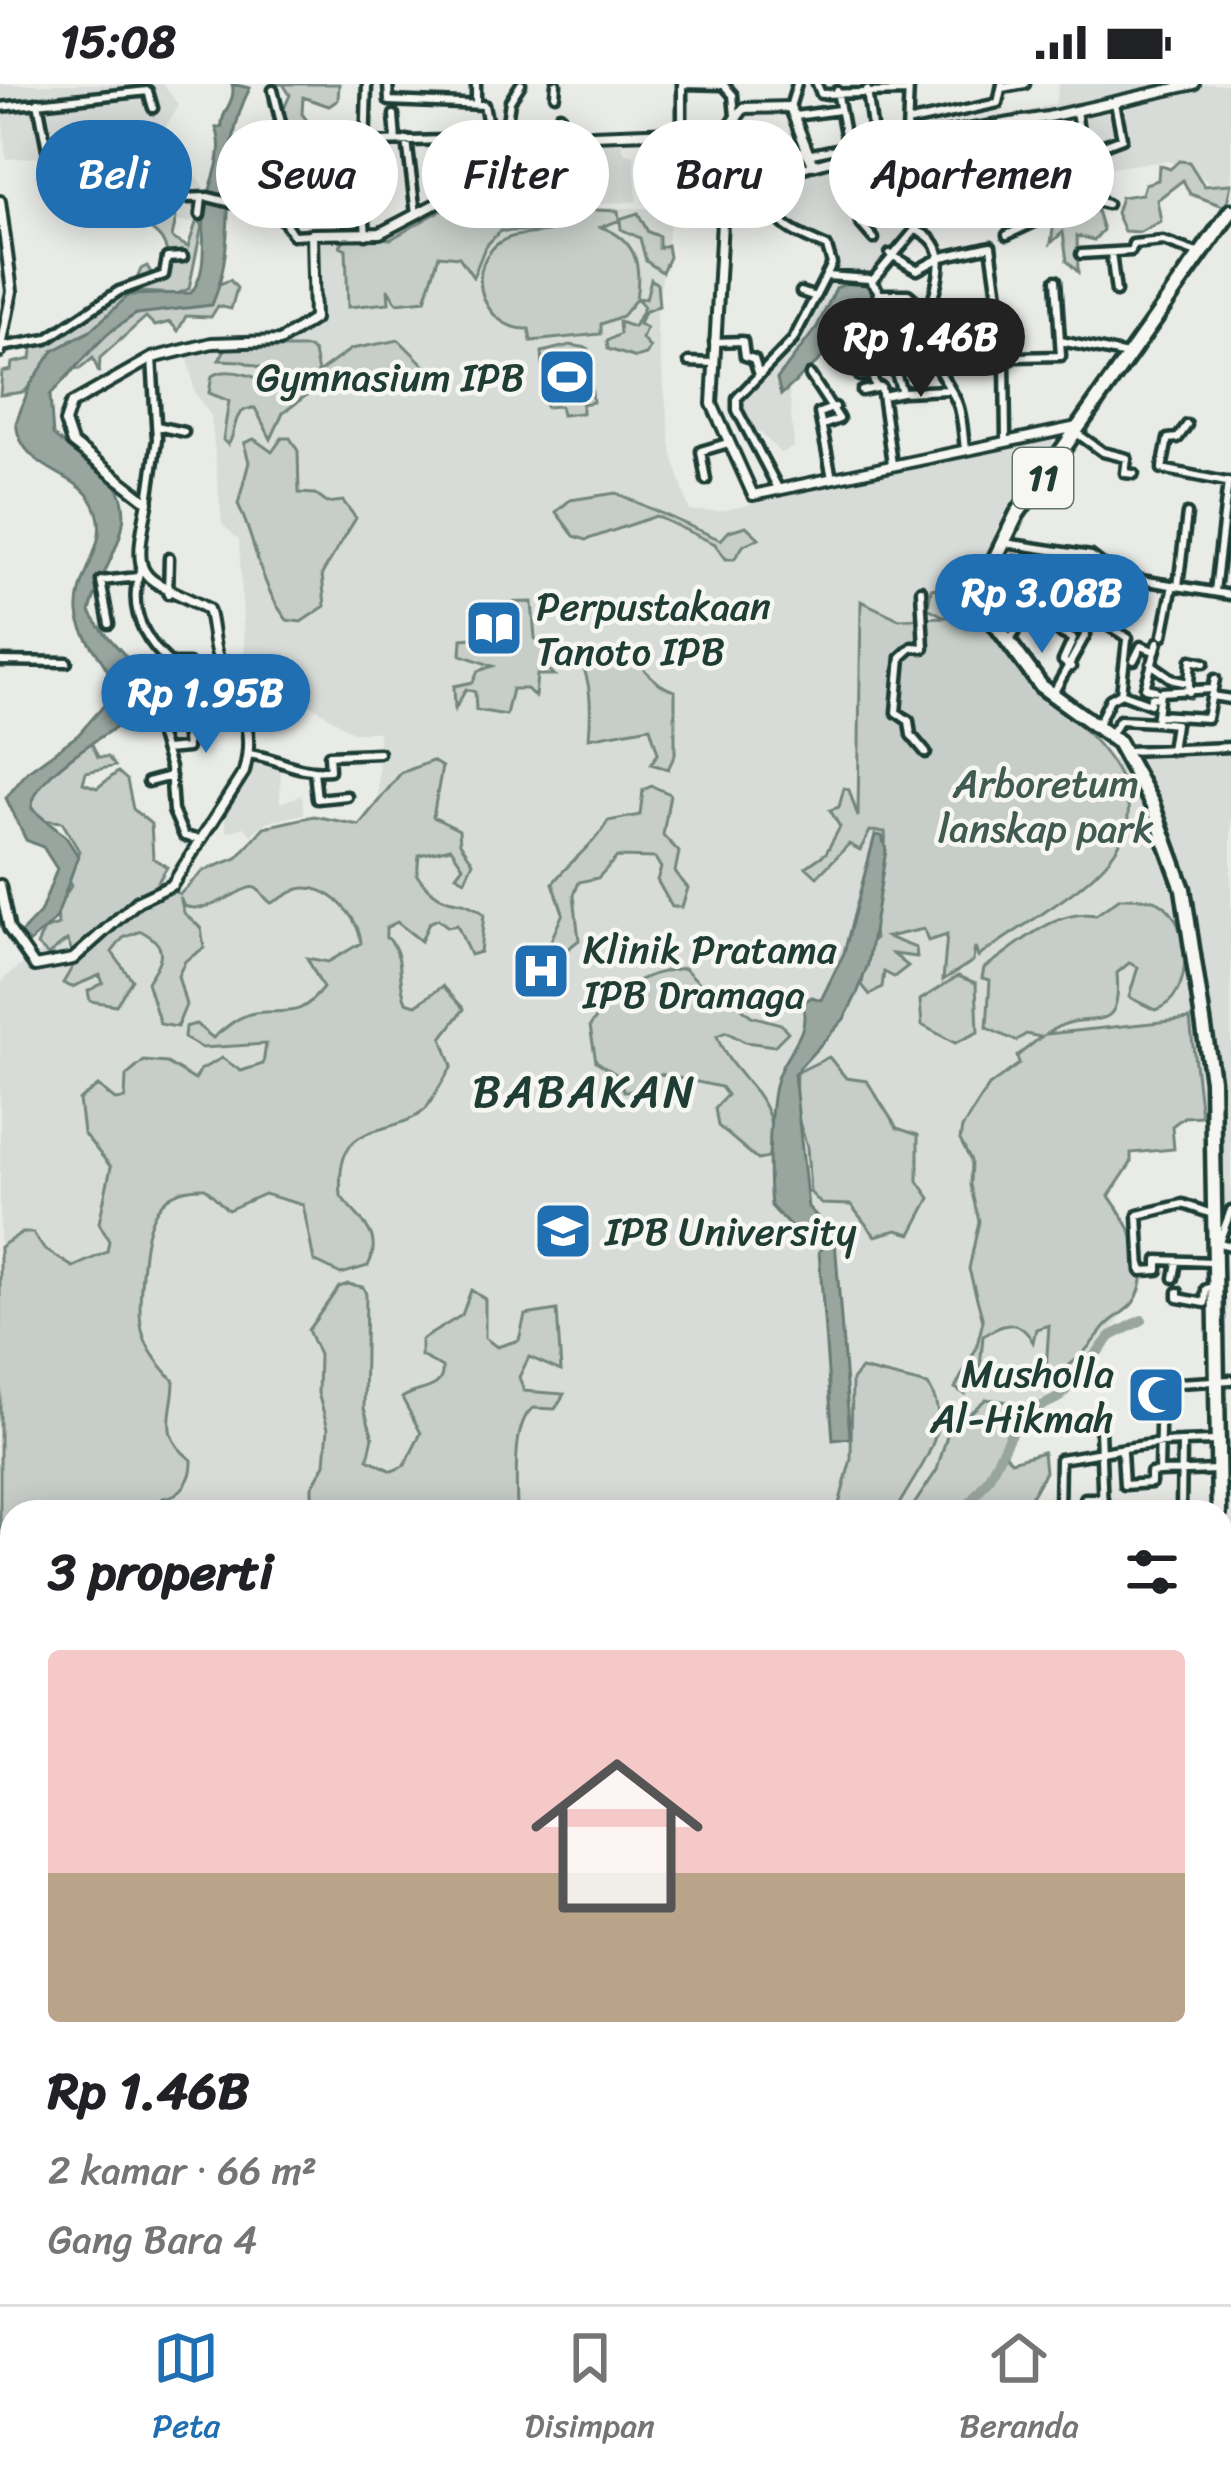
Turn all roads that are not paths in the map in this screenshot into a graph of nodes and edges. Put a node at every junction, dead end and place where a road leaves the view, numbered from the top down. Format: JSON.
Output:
{"nodes":[{"id":1,"x":367,"y":84,"type":"edge"},
{"id":2,"x":388,"y":84,"type":"edge"},
{"id":3,"x":476,"y":84,"type":"edge"},
{"id":4,"x":521,"y":84,"type":"edge"},
{"id":5,"x":556,"y":84,"type":"edge"},
{"id":6,"x":682,"y":84,"type":"edge"},
{"id":7,"x":723,"y":84,"type":"edge"},
{"id":8,"x":797,"y":84,"type":"edge"},
{"id":9,"x":817,"y":84,"type":"edge"},
{"id":10,"x":1025,"y":84,"type":"edge"},
{"id":11,"x":1194,"y":84,"type":"edge"},
{"id":12,"x":1002,"y":86,"type":"edge"},
{"id":13,"x":908,"y":88,"type":"edge"},
{"id":14,"x":273,"y":90,"type":"dead end"},
{"id":15,"x":867,"y":90,"type":"junction"},
{"id":16,"x":837,"y":91,"type":"junction"},
{"id":17,"x":555,"y":95,"type":"dead end"},
{"id":18,"x":38,"y":102,"type":"junction"},
{"id":19,"x":1115,"y":103,"type":"junction"},
{"id":20,"x":476,"y":104,"type":"junction"},
{"id":21,"x":0,"y":107,"type":"edge"},
{"id":22,"x":153,"y":108,"type":"dead end"},
{"id":23,"x":839,"y":110,"type":"junction"},
{"id":24,"x":1076,"y":110,"type":"junction"},
{"id":25,"x":792,"y":112,"type":"junction"},
{"id":26,"x":394,"y":115,"type":"dead end"},
{"id":27,"x":560,"y":115,"type":"dead end"},
{"id":28,"x":735,"y":116,"type":"junction"},
{"id":29,"x":41,"y":120,"type":"edge"},
{"id":30,"x":279,"y":120,"type":"edge"},
{"id":31,"x":365,"y":120,"type":"edge"},
{"id":32,"x":394,"y":120,"type":"edge"},
{"id":33,"x":488,"y":120,"type":"edge"},
{"id":34,"x":507,"y":120,"type":"edge"},
{"id":35,"x":558,"y":120,"type":"edge"},
{"id":36,"x":682,"y":120,"type":"edge"},
{"id":37,"x":733,"y":120,"type":"edge"},
{"id":38,"x":841,"y":120,"type":"edge"},
{"id":39,"x":871,"y":120,"type":"edge"},
{"id":40,"x":911,"y":120,"type":"edge"},
{"id":41,"x":920,"y":120,"type":"edge"},
{"id":42,"x":1019,"y":120,"type":"edge"},
{"id":43,"x":1078,"y":120,"type":"edge"},
{"id":44,"x":407,"y":140,"type":"junction"},
{"id":45,"x":422,"y":140,"type":"edge"},
{"id":46,"x":398,"y":141,"type":"edge"},
{"id":47,"x":1114,"y":141,"type":"edge"},
{"id":48,"x":829,"y":151,"type":"edge"},
{"id":49,"x":806,"y":153,"type":"junction"},
{"id":50,"x":829,"y":158,"type":"edge"},
{"id":51,"x":813,"y":165,"type":"junction"},
{"id":52,"x":192,"y":198,"type":"edge"},
{"id":53,"x":205,"y":198,"type":"junction"},
{"id":54,"x":0,"y":201,"type":"edge"},
{"id":55,"x":422,"y":211,"type":"edge"},
{"id":56,"x":1231,"y":211,"type":"edge"},
{"id":57,"x":416,"y":214,"type":"junction"},
{"id":58,"x":200,"y":215,"type":"dead end"},
{"id":59,"x":365,"y":228,"type":"edge"},
{"id":60,"x":720,"y":228,"type":"edge"},
{"id":61,"x":863,"y":228,"type":"edge"},
{"id":62,"x":1021,"y":228,"type":"edge"},
{"id":63,"x":311,"y":234,"type":"junction"},
{"id":64,"x":366,"y":235,"type":"junction"},
{"id":65,"x":1007,"y":235,"type":"dead end"},
{"id":66,"x":874,"y":239,"type":"dead end"},
{"id":67,"x":1111,"y":253,"type":"junction"},
{"id":68,"x":890,"y":254,"type":"junction"},
{"id":69,"x":1081,"y":254,"type":"dead end"},
{"id":70,"x":1200,"y":254,"type":"junction"},
{"id":71,"x":183,"y":257,"type":"dead end"},
{"id":72,"x":940,"y":258,"type":"junction"},
{"id":73,"x":826,"y":276,"type":"junction"},
{"id":74,"x":1056,"y":280,"type":"dead end"},
{"id":75,"x":872,"y":281,"type":"junction"},
{"id":76,"x":801,"y":292,"type":"dead end"},
{"id":77,"x":1116,"y":292,"type":"dead end"},
{"id":78,"x":880,"y":294,"type":"junction"},
{"id":79,"x":816,"y":297,"type":"junction"},
{"id":80,"x":916,"y":301,"type":"dead end"},
{"id":81,"x":875,"y":332,"type":"junction"},
{"id":82,"x":1059,"y":341,"type":"junction"},
{"id":83,"x":714,"y":342,"type":"junction"},
{"id":84,"x":0,"y":350,"type":"edge"},
{"id":85,"x":1127,"y":356,"type":"junction"},
{"id":86,"x":1013,"y":357,"type":"junction"},
{"id":87,"x":152,"y":358,"type":"junction"},
{"id":88,"x":688,"y":362,"type":"dead end"},
{"id":89,"x":713,"y":362,"type":"junction"},
{"id":90,"x":759,"y":375,"type":"junction"},
{"id":91,"x":810,"y":375,"type":"dead end"},
{"id":92,"x":876,"y":388,"type":"junction"},
{"id":93,"x":948,"y":390,"type":"junction"},
{"id":94,"x":862,"y":391,"type":"dead end"},
{"id":95,"x":902,"y":392,"type":"junction"},
{"id":96,"x":883,"y":396,"type":"junction"},
{"id":97,"x":1187,"y":425,"type":"dead end"},
{"id":98,"x":157,"y":427,"type":"junction"},
{"id":99,"x":1077,"y":430,"type":"junction"},
{"id":100,"x":184,"y":432,"type":"dead end"},
{"id":101,"x":1006,"y":439,"type":"junction"},
{"id":102,"x":728,"y":443,"type":"junction"},
{"id":103,"x":964,"y":449,"type":"junction"},
{"id":104,"x":892,"y":464,"type":"junction"},
{"id":105,"x":1134,"y":475,"type":"dead end"},
{"id":106,"x":832,"y":478,"type":"junction"},
{"id":107,"x":706,"y":480,"type":"dead end"},
{"id":108,"x":1230,"y":482,"type":"edge"},
{"id":109,"x":779,"y":490,"type":"junction"},
{"id":110,"x":148,"y":502,"type":"junction"},
{"id":111,"x":1187,"y":514,"type":"dead end"},
{"id":112,"x":1001,"y":542,"type":"junction"},
{"id":113,"x":169,"y":559,"type":"dead end"},
{"id":114,"x":1015,"y":561,"type":"dead end"},
{"id":115,"x":140,"y":572,"type":"junction"},
{"id":116,"x":989,"y":582,"type":"junction"},
{"id":117,"x":1175,"y":585,"type":"junction"},
{"id":118,"x":1022,"y":587,"type":"junction"},
{"id":119,"x":921,"y":590,"type":"dead end"},
{"id":120,"x":1046,"y":592,"type":"junction"},
{"id":121,"x":1215,"y":592,"type":"junction"},
{"id":122,"x":168,"y":594,"type":"junction"},
{"id":123,"x":1231,"y":595,"type":"edge"},
{"id":124,"x":1062,"y":597,"type":"junction"},
{"id":125,"x":1087,"y":615,"type":"junction"},
{"id":126,"x":1067,"y":618,"type":"dead end"},
{"id":127,"x":109,"y":625,"type":"dead end"},
{"id":128,"x":1083,"y":625,"type":"junction"},
{"id":129,"x":1003,"y":640,"type":"junction"},
{"id":130,"x":1154,"y":652,"type":"junction"},
{"id":131,"x":1130,"y":659,"type":"junction"},
{"id":132,"x":0,"y":661,"type":"edge"},
{"id":133,"x":68,"y":662,"type":"dead end"},
{"id":134,"x":1204,"y":663,"type":"dead end"},
{"id":135,"x":1149,"y":666,"type":"junction"},
{"id":136,"x":1071,"y":667,"type":"junction"},
{"id":137,"x":1161,"y":672,"type":"junction"},
{"id":138,"x":1174,"y":680,"type":"junction"},
{"id":139,"x":1189,"y":687,"type":"junction"},
{"id":140,"x":1213,"y":688,"type":"junction"},
{"id":141,"x":1120,"y":693,"type":"junction"},
{"id":142,"x":1172,"y":694,"type":"junction"},
{"id":143,"x":1052,"y":695,"type":"junction"},
{"id":144,"x":1159,"y":698,"type":"junction"},
{"id":145,"x":1231,"y":699,"type":"edge"},
{"id":146,"x":1156,"y":718,"type":"junction"},
{"id":147,"x":244,"y":721,"type":"junction"},
{"id":148,"x":215,"y":722,"type":"dead end"},
{"id":149,"x":1104,"y":734,"type":"junction"},
{"id":150,"x":160,"y":736,"type":"dead end"},
{"id":151,"x":1231,"y":747,"type":"edge"},
{"id":152,"x":165,"y":750,"type":"junction"},
{"id":153,"x":1171,"y":750,"type":"junction"},
{"id":154,"x":1123,"y":751,"type":"junction"},
{"id":155,"x":379,"y":753,"type":"dead end"},
{"id":156,"x":926,"y":753,"type":"dead end"},
{"id":157,"x":249,"y":754,"type":"junction"},
{"id":158,"x":314,"y":771,"type":"junction"},
{"id":159,"x":171,"y":776,"type":"junction"},
{"id":160,"x":148,"y":782,"type":"dead end"},
{"id":161,"x":347,"y":796,"type":"dead end"},
{"id":162,"x":1156,"y":814,"type":"junction"},
{"id":163,"x":200,"y":840,"type":"junction"},
{"id":164,"x":0,"y":885,"type":"edge"},
{"id":165,"x":10,"y":932,"type":"junction"},
{"id":166,"x":0,"y":937,"type":"edge"},
{"id":167,"x":1186,"y":1193,"type":"dead end"},
{"id":168,"x":1185,"y":1204,"type":"junction"},
{"id":169,"x":1231,"y":1210,"type":"edge"},
{"id":170,"x":1212,"y":1214,"type":"junction"},
{"id":171,"x":1229,"y":1222,"type":"edge"},
{"id":172,"x":1231,"y":1246,"type":"edge"},
{"id":173,"x":1177,"y":1262,"type":"junction"},
{"id":174,"x":1216,"y":1269,"type":"junction"},
{"id":175,"x":1174,"y":1278,"type":"dead end"},
{"id":176,"x":1231,"y":1278,"type":"edge"},
{"id":177,"x":1178,"y":1292,"type":"dead end"},
{"id":178,"x":1225,"y":1339,"type":"edge"},
{"id":179,"x":1225,"y":1380,"type":"edge"},
{"id":180,"x":1161,"y":1384,"type":"junction"},
{"id":181,"x":1134,"y":1388,"type":"dead end"},
{"id":182,"x":1100,"y":1429,"type":"dead end"},
{"id":183,"x":1218,"y":1440,"type":"junction"},
{"id":184,"x":1182,"y":1442,"type":"junction"},
{"id":185,"x":1160,"y":1443,"type":"junction"},
{"id":186,"x":1100,"y":1452,"type":"junction"},
{"id":187,"x":1122,"y":1452,"type":"junction"},
{"id":188,"x":1180,"y":1471,"type":"junction"},
{"id":189,"x":1159,"y":1472,"type":"junction"},
{"id":190,"x":1226,"y":1477,"type":"edge"},
{"id":191,"x":1103,"y":1498,"type":"joint"},
{"id":192,"x":1059,"y":1500,"type":"edge"},
{"id":193,"x":1085,"y":1500,"type":"edge"},
{"id":194,"x":1181,"y":1500,"type":"edge"}],
"edges":[{"from":1,"to":31,"type":"street"},
{"from":2,"to":20,"type":"street"},
{"from":3,"to":20,"type":"street"},
{"from":4,"to":34,"type":"street"},
{"from":5,"to":17,"type":"street"},
{"from":6,"to":7,"type":"street"},
{"from":6,"to":36,"type":"street"},
{"from":7,"to":28,"type":"street"},
{"from":8,"to":25,"type":"street"},
{"from":9,"to":16,"type":"street"},
{"from":10,"to":12,"type":"street"},
{"from":11,"to":19,"type":"street"},
{"from":12,"to":41,"type":"street"},
{"from":13,"to":15,"type":"street"},
{"from":13,"to":40,"type":"street"},
{"from":14,"to":30,"type":"street"},
{"from":15,"to":16,"type":"street"},
{"from":15,"to":39,"type":"street"},
{"from":16,"to":23,"type":"street"},
{"from":18,"to":21,"type":"street"},
{"from":18,"to":22,"type":"street"},
{"from":18,"to":29,"type":"street"},
{"from":19,"to":24,"type":"street"},
{"from":19,"to":47,"type":"street"},
{"from":20,"to":33,"type":"street"},
{"from":23,"to":25,"type":"street"},
{"from":23,"to":38,"type":"street"},
{"from":24,"to":42,"type":"street"},
{"from":24,"to":43,"type":"street"},
{"from":25,"to":28,"type":"street"},
{"from":25,"to":49,"type":"street"},
{"from":26,"to":32,"type":"street"},
{"from":27,"to":35,"type":"street"},
{"from":28,"to":37,"type":"street"},
{"from":44,"to":45,"type":"street"},
{"from":44,"to":46,"type":"street"},
{"from":44,"to":57,"type":"street"},
{"from":48,"to":49,"type":"street"},
{"from":49,"to":51,"type":"street"},
{"from":50,"to":51,"type":"street"},
{"from":51,"to":73,"type":"street"},
{"from":52,"to":53,"type":"street"},
{"from":53,"to":58,"type":"street"},
{"from":53,"to":63,"type":"street"},
{"from":54,"to":84,"type":"street"},
{"from":55,"to":57,"type":"street"},
{"from":56,"to":70,"type":"highway","number":"11"},
{"from":57,"to":64,"type":"street"},
{"from":59,"to":64,"type":"street"},
{"from":60,"to":83,"type":"street"},
{"from":61,"to":66,"type":"street"},
{"from":62,"to":65,"type":"street"},
{"from":63,"to":64,"type":"street"},
{"from":63,"to":87,"type":"street"},
{"from":67,"to":69,"type":"street"},
{"from":67,"to":70,"type":"street"},
{"from":67,"to":77,"type":"street"},
{"from":68,"to":72,"type":"street"},
{"from":68,"to":72,"type":"street"},
{"from":68,"to":75,"type":"street"},
{"from":70,"to":85,"type":"highway","number":"11"},
{"from":71,"to":84,"type":"street"},
{"from":72,"to":86,"type":"street"},
{"from":72,"to":93,"type":"street"},
{"from":73,"to":75,"type":"street"},
{"from":73,"to":79,"type":"street"},
{"from":74,"to":82,"type":"street"},
{"from":75,"to":78,"type":"street"},
{"from":76,"to":79,"type":"street"},
{"from":78,"to":80,"type":"street"},
{"from":78,"to":81,"type":"street"},
{"from":79,"to":90,"type":"street"},
{"from":81,"to":92,"type":"street"},
{"from":81,"to":95,"type":"street"},
{"from":82,"to":85,"type":"street"},
{"from":82,"to":86,"type":"street"},
{"from":83,"to":89,"type":"street"},
{"from":83,"to":90,"type":"street"},
{"from":85,"to":99,"type":"highway","number":"11"},
{"from":86,"to":101,"type":"street"},
{"from":87,"to":98,"type":"street"},
{"from":87,"to":110,"type":"street"},
{"from":88,"to":89,"type":"street"},
{"from":89,"to":102,"type":"street"},
{"from":90,"to":109,"type":"street"},
{"from":91,"to":106,"type":"street"},
{"from":92,"to":94,"type":"street"},
{"from":92,"to":96,"type":"street"},
{"from":93,"to":95,"type":"street"},
{"from":93,"to":103,"type":"street"},
{"from":95,"to":96,"type":"street"},
{"from":96,"to":104,"type":"street"},
{"from":97,"to":108,"type":"street"},
{"from":98,"to":100,"type":"street"},
{"from":98,"to":110,"type":"street"},
{"from":99,"to":101,"type":"street"},
{"from":99,"to":105,"type":"street"},
{"from":99,"to":112,"type":"highway","number":"11"},
{"from":101,"to":103,"type":"street"},
{"from":102,"to":107,"type":"street"},
{"from":102,"to":109,"type":"street"},
{"from":103,"to":104,"type":"street"},
{"from":104,"to":106,"type":"street"},
{"from":106,"to":109,"type":"street"},
{"from":108,"to":121,"type":"street"},
{"from":110,"to":115,"type":"street"},
{"from":111,"to":117,"type":"street"},
{"from":112,"to":116,"type":"highway","number":"11"},
{"from":112,"to":117,"type":"street"},
{"from":113,"to":122,"type":"street"},
{"from":114,"to":118,"type":"street"},
{"from":115,"to":122,"type":"street"},
{"from":115,"to":127,"type":"street"},
{"from":115,"to":152,"type":"street"},
{"from":116,"to":118,"type":"street"},
{"from":116,"to":129,"type":"highway","number":"11"},
{"from":117,"to":121,"type":"street"},
{"from":117,"to":130,"type":"street"},
{"from":118,"to":120,"type":"street"},
{"from":119,"to":156,"type":"street"},
{"from":120,"to":124,"type":"street"},
{"from":120,"to":124,"type":"street"},
{"from":121,"to":123,"type":"street"},
{"from":122,"to":147,"type":"street"},
{"from":124,"to":125,"type":"street"},
{"from":125,"to":128,"type":"street"},
{"from":125,"to":131,"type":"street"},
{"from":126,"to":128,"type":"street"},
{"from":128,"to":136,"type":"street"},
{"from":129,"to":136,"type":"street"},
{"from":129,"to":143,"type":"highway","number":"11"},
{"from":130,"to":131,"type":"street"},
{"from":130,"to":135,"type":"street"},
{"from":131,"to":135,"type":"street"},
{"from":131,"to":141,"type":"street"},
{"from":132,"to":133,"type":"street"},
{"from":134,"to":139,"type":"street"},
{"from":135,"to":137,"type":"street"},
{"from":135,"to":137,"type":"street"},
{"from":136,"to":143,"type":"street"},
{"from":137,"to":138,"type":"street"},
{"from":138,"to":139,"type":"street"},
{"from":138,"to":142,"type":"street"},
{"from":139,"to":140,"type":"street"},
{"from":139,"to":142,"type":"street"},
{"from":140,"to":145,"type":"street"},
{"from":140,"to":146,"type":"street"},
{"from":141,"to":144,"type":"street"},
{"from":141,"to":149,"type":"street"},
{"from":142,"to":144,"type":"street"},
{"from":143,"to":149,"type":"highway","number":"11"},
{"from":144,"to":146,"type":"street"},
{"from":146,"to":149,"type":"street"},
{"from":146,"to":153,"type":"street"},
{"from":147,"to":148,"type":"street"},
{"from":147,"to":157,"type":"street"},
{"from":149,"to":154,"type":"highway","number":"11"},
{"from":149,"to":162,"type":"highway","number":"11"},
{"from":150,"to":152,"type":"street"},
{"from":151,"to":153,"type":"street"},
{"from":152,"to":159,"type":"street"},
{"from":153,"to":154,"type":"street"},
{"from":154,"to":162,"type":"highway","number":"11"},
{"from":155,"to":158,"type":"street"},
{"from":157,"to":158,"type":"street"},
{"from":157,"to":163,"type":"street"},
{"from":158,"to":161,"type":"street"},
{"from":159,"to":160,"type":"street"},
{"from":159,"to":163,"type":"street"},
{"from":162,"to":170,"type":"highway","number":"11"},
{"from":163,"to":165,"type":"street"},
{"from":164,"to":165,"type":"street"},
{"from":165,"to":166,"type":"street"},
{"from":167,"to":168,"type":"street"},
{"from":168,"to":170,"type":"street"},
{"from":168,"to":173,"type":"street"},
{"from":169,"to":171,"type":"street"},
{"from":170,"to":174,"type":"highway","number":"11"},
{"from":171,"to":174,"type":"street"},
{"from":172,"to":174,"type":"street"},
{"from":173,"to":174,"type":"street"},
{"from":173,"to":175,"type":"street"},
{"from":174,"to":176,"type":"street"},
{"from":174,"to":177,"type":"street"},
{"from":174,"to":178,"type":"highway","number":"11"},
{"from":178,"to":179,"type":"highway","number":"11"},
{"from":179,"to":180,"type":"street"},
{"from":179,"to":183,"type":"highway","number":"11"},
{"from":180,"to":181,"type":"street"},
{"from":180,"to":185,"type":"street"},
{"from":182,"to":186,"type":"street"},
{"from":183,"to":184,"type":"street"},
{"from":183,"to":190,"type":"highway","number":"11"},
{"from":184,"to":185,"type":"street"},
{"from":184,"to":188,"type":"street"},
{"from":185,"to":187,"type":"street"},
{"from":185,"to":189,"type":"street"},
{"from":186,"to":187,"type":"street"},
{"from":186,"to":191,"type":"street"},
{"from":186,"to":192,"type":"street"},
{"from":187,"to":189,"type":"street"},
{"from":188,"to":189,"type":"street"},
{"from":188,"to":190,"type":"street"},
{"from":188,"to":194,"type":"street"},
{"from":191,"to":193,"type":"street"}]}
